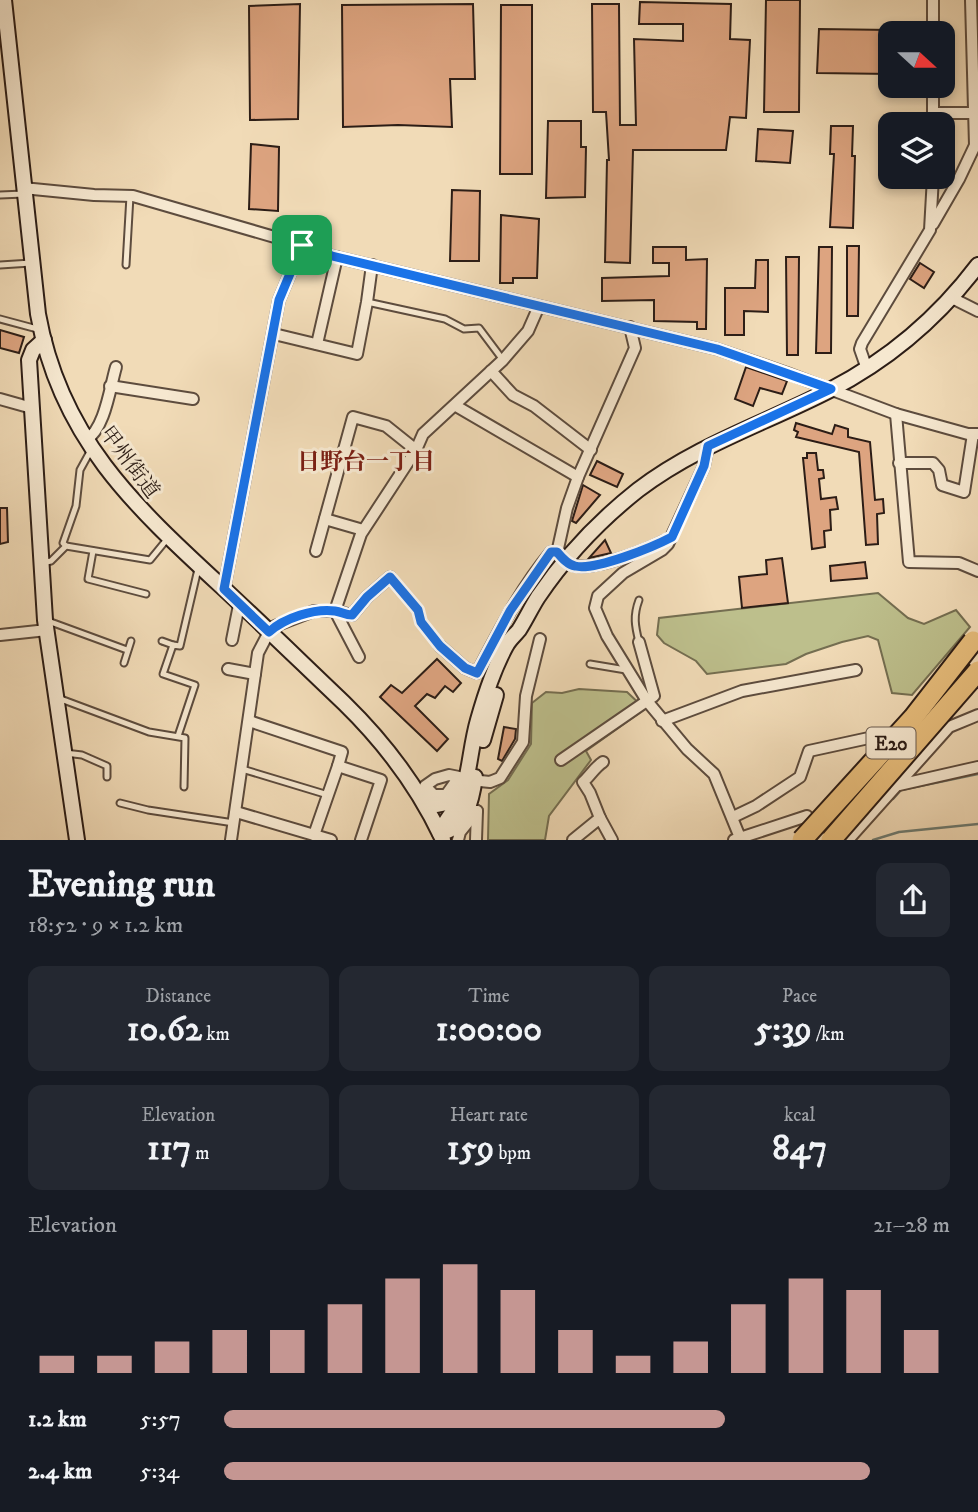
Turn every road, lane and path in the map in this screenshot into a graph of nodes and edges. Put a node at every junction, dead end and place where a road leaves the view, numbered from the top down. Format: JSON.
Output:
{"nodes":[{"id":1,"x":4,"y":0,"type":"edge"},
{"id":2,"x":933,"y":0,"type":"edge"},
{"id":3,"x":971,"y":0,"type":"edge"},
{"id":4,"x":933,"y":21,"type":"edge"},
{"id":5,"x":7,"y":95,"type":"edge"},
{"id":6,"x":974,"y":113,"type":"junction"},
{"id":7,"x":955,"y":115,"type":"edge"},
{"id":8,"x":976,"y":142,"type":"edge"},
{"id":9,"x":974,"y":162,"type":"edge"},
{"id":10,"x":932,"y":189,"type":"edge"},
{"id":11,"x":24,"y":191,"type":"junction"},
{"id":12,"x":0,"y":195,"type":"edge"},
{"id":13,"x":130,"y":196,"type":"junction"},
{"id":14,"x":930,"y":230,"type":"junction"},
{"id":15,"x":302,"y":245,"type":"junction"},
{"id":16,"x":337,"y":257,"type":"junction"},
{"id":17,"x":31,"y":263,"type":"junction"},
{"id":18,"x":0,"y":265,"type":"edge"},
{"id":19,"x":126,"y":265,"type":"dead end"},
{"id":20,"x":372,"y":265,"type":"junction"},
{"id":21,"x":978,"y":265,"type":"edge"},
{"id":22,"x":952,"y":298,"type":"junction"},
{"id":23,"x":367,"y":302,"type":"junction"},
{"id":24,"x":538,"y":306,"type":"junction"},
{"id":25,"x":978,"y":312,"type":"edge"},
{"id":26,"x":0,"y":319,"type":"edge"},
{"id":27,"x":630,"y":327,"type":"junction"},
{"id":28,"x":274,"y":334,"type":"junction"},
{"id":29,"x":42,"y":335,"type":"junction"},
{"id":30,"x":317,"y":344,"type":"junction"},
{"id":31,"x":503,"y":360,"type":"junction"},
{"id":32,"x":116,"y":367,"type":"dead end"},
{"id":33,"x":867,"y":369,"type":"junction"},
{"id":34,"x":491,"y":371,"type":"junction"},
{"id":35,"x":110,"y":386,"type":"junction"},
{"id":36,"x":831,"y":389,"type":"junction"},
{"id":37,"x":0,"y":399,"type":"edge"},
{"id":38,"x":193,"y":399,"type":"dead end"},
{"id":39,"x":456,"y":406,"type":"junction"},
{"id":40,"x":32,"y":408,"type":"junction"},
{"id":41,"x":896,"y":414,"type":"junction"},
{"id":42,"x":976,"y":434,"type":"edge"},
{"id":43,"x":88,"y":445,"type":"junction"},
{"id":44,"x":708,"y":446,"type":"junction"},
{"id":45,"x":416,"y":450,"type":"junction"},
{"id":46,"x":591,"y":450,"type":"junction"},
{"id":47,"x":899,"y":463,"type":"junction"},
{"id":48,"x":578,"y":477,"type":"junction"},
{"id":49,"x":325,"y":519,"type":"junction"},
{"id":50,"x":363,"y":530,"type":"junction"},
{"id":51,"x":672,"y":537,"type":"junction"},
{"id":52,"x":168,"y":538,"type":"junction"},
{"id":53,"x":66,"y":546,"type":"junction"},
{"id":54,"x":93,"y":551,"type":"junction"},
{"id":55,"x":316,"y":551,"type":"dead end"},
{"id":56,"x":561,"y":556,"type":"junction"},
{"id":57,"x":41,"y":563,"type":"junction"},
{"id":58,"x":199,"y":566,"type":"junction"},
{"id":59,"x":978,"y":570,"type":"edge"},
{"id":60,"x":390,"y":577,"type":"joint"},
{"id":61,"x":224,"y":589,"type":"junction"},
{"id":62,"x":146,"y":594,"type":"dead end"},
{"id":63,"x":639,"y":600,"type":"dead end"},
{"id":64,"x":239,"y":605,"type":"junction"},
{"id":65,"x":335,"y":611,"type":"junction"},
{"id":66,"x":46,"y":625,"type":"junction"},
{"id":67,"x":269,"y":632,"type":"junction"},
{"id":68,"x":0,"y":635,"type":"edge"},
{"id":69,"x":540,"y":639,"type":"dead end"},
{"id":70,"x":232,"y":640,"type":"dead end"},
{"id":71,"x":131,"y":641,"type":"dead end"},
{"id":72,"x":162,"y":641,"type":"dead end"},
{"id":73,"x":974,"y":641,"type":"dead end"},
{"id":74,"x":639,"y":642,"type":"joint"},
{"id":75,"x":173,"y":645,"type":"junction"},
{"id":76,"x":440,"y":646,"type":"joint"},
{"id":77,"x":127,"y":650,"type":"junction"},
{"id":78,"x":359,"y":657,"type":"dead end"},
{"id":79,"x":124,"y":663,"type":"dead end"},
{"id":80,"x":590,"y":664,"type":"dead end"},
{"id":81,"x":228,"y":668,"type":"dead end"},
{"id":82,"x":856,"y":670,"type":"dead end"},
{"id":83,"x":629,"y":671,"type":"junction"},
{"id":84,"x":978,"y":671,"type":"edge"},
{"id":85,"x":255,"y":674,"type":"junction"},
{"id":86,"x":55,"y":697,"type":"junction"},
{"id":87,"x":647,"y":701,"type":"junction"},
{"id":88,"x":978,"y":715,"type":"edge"},
{"id":89,"x":249,"y":721,"type":"junction"},
{"id":90,"x":662,"y":721,"type":"junction"},
{"id":91,"x":178,"y":736,"type":"junction"},
{"id":92,"x":878,"y":736,"type":"dead end"},
{"id":93,"x":64,"y":753,"type":"junction"},
{"id":94,"x":561,"y":760,"type":"dead end"},
{"id":95,"x":603,"y":762,"type":"dead end"},
{"id":96,"x":338,"y":766,"type":"junction"},
{"id":97,"x":978,"y":766,"type":"edge"},
{"id":98,"x":242,"y":769,"type":"junction"},
{"id":99,"x":107,"y":777,"type":"dead end"},
{"id":100,"x":466,"y":779,"type":"junction"},
{"id":101,"x":898,"y":786,"type":"junction"},
{"id":102,"x":184,"y":787,"type":"dead end"},
{"id":103,"x":328,"y":795,"type":"junction"},
{"id":104,"x":419,"y":795,"type":"junction"},
{"id":105,"x":859,"y":799,"type":"dead end"},
{"id":106,"x":120,"y":803,"type":"dead end"},
{"id":107,"x":846,"y":803,"type":"dead end"},
{"id":108,"x":807,"y":816,"type":"joint"},
{"id":109,"x":733,"y":817,"type":"junction"},
{"id":110,"x":235,"y":818,"type":"junction"},
{"id":111,"x":600,"y":818,"type":"junction"},
{"id":112,"x":441,"y":836,"type":"edge"},
{"id":113,"x":322,"y":838,"type":"edge"},
{"id":114,"x":738,"y":839,"type":"edge"},
{"id":115,"x":77,"y":840,"type":"edge"},
{"id":116,"x":231,"y":840,"type":"edge"},
{"id":117,"x":361,"y":840,"type":"edge"},
{"id":118,"x":458,"y":840,"type":"edge"},
{"id":119,"x":476,"y":840,"type":"edge"},
{"id":120,"x":573,"y":840,"type":"edge"},
{"id":121,"x":612,"y":840,"type":"edge"},
{"id":122,"x":802,"y":840,"type":"edge"},
{"id":123,"x":831,"y":840,"type":"edge"},
{"id":124,"x":848,"y":840,"type":"edge"}],
"edges":[{"from":1,"to":5,"type":"street","name":"甲州街道"},
{"from":2,"to":4,"type":"street"},
{"from":3,"to":6,"type":"street"},
{"from":5,"to":11,"type":"street","name":"甲州街道"},
{"from":6,"to":7,"type":"street"},
{"from":6,"to":8,"type":"street"},
{"from":8,"to":9,"type":"street"},
{"from":9,"to":14,"type":"street"},
{"from":10,"to":14,"type":"street"},
{"from":11,"to":12,"type":"lane"},
{"from":11,"to":13,"type":"street"},
{"from":11,"to":17,"type":"street","name":"甲州街道"},
{"from":13,"to":15,"type":"street"},
{"from":13,"to":19,"type":"lane"},
{"from":14,"to":33,"type":"street"},
{"from":15,"to":16,"type":"street"},
{"from":15,"to":28,"type":"street"},
{"from":16,"to":20,"type":"street"},
{"from":16,"to":30,"type":"street"},
{"from":17,"to":18,"type":"lane"},
{"from":17,"to":29,"type":"street","name":"甲州街道"},
{"from":20,"to":23,"type":"street"},
{"from":20,"to":24,"type":"street"},
{"from":21,"to":22,"type":"street"},
{"from":22,"to":25,"type":"street"},
{"from":22,"to":33,"type":"street"},
{"from":23,"to":30,"type":"street"},
{"from":23,"to":31,"type":"lane"},
{"from":24,"to":27,"type":"street"},
{"from":24,"to":31,"type":"street"},
{"from":26,"to":29,"type":"lane"},
{"from":27,"to":36,"type":"street"},
{"from":27,"to":46,"type":"street"},
{"from":28,"to":30,"type":"street"},
{"from":28,"to":61,"type":"street"},
{"from":29,"to":40,"type":"street"},
{"from":29,"to":43,"type":"street","name":"甲州街道"},
{"from":31,"to":34,"type":"street"},
{"from":32,"to":35,"type":"street"},
{"from":33,"to":36,"type":"street"},
{"from":34,"to":39,"type":"street"},
{"from":34,"to":46,"type":"street"},
{"from":35,"to":38,"type":"street"},
{"from":35,"to":43,"type":"street"},
{"from":36,"to":41,"type":"street"},
{"from":36,"to":44,"type":"street"},
{"from":37,"to":40,"type":"street"},
{"from":39,"to":45,"type":"street"},
{"from":39,"to":48,"type":"street"},
{"from":40,"to":57,"type":"street"},
{"from":41,"to":42,"type":"street"},
{"from":41,"to":47,"type":"street"},
{"from":42,"to":47,"type":"street"},
{"from":43,"to":52,"type":"street","name":"甲州街道"},
{"from":43,"to":53,"type":"lane"},
{"from":44,"to":51,"type":"street"},
{"from":44,"to":56,"type":"street"},
{"from":45,"to":49,"type":"street"},
{"from":45,"to":50,"type":"street"},
{"from":46,"to":48,"type":"street"},
{"from":47,"to":59,"type":"street"},
{"from":48,"to":56,"type":"street"},
{"from":49,"to":50,"type":"street"},
{"from":49,"to":55,"type":"street"},
{"from":50,"to":65,"type":"street"},
{"from":51,"to":56,"type":"street"},
{"from":51,"to":83,"type":"street"},
{"from":52,"to":54,"type":"lane"},
{"from":52,"to":58,"type":"street","name":"甲州街道"},
{"from":53,"to":54,"type":"lane"},
{"from":53,"to":57,"type":"lane"},
{"from":54,"to":62,"type":"lane"},
{"from":56,"to":76,"type":"street"},
{"from":56,"to":100,"type":"street"},
{"from":57,"to":66,"type":"street"},
{"from":58,"to":61,"type":"street","name":"甲州街道"},
{"from":58,"to":75,"type":"lane"},
{"from":60,"to":65,"type":"street"},
{"from":60,"to":76,"type":"lane"},
{"from":61,"to":64,"type":"street","name":"甲州街道"},
{"from":63,"to":74,"type":"lane"},
{"from":64,"to":67,"type":"street","name":"甲州街道"},
{"from":64,"to":70,"type":"street"},
{"from":65,"to":67,"type":"street"},
{"from":65,"to":78,"type":"street"},
{"from":66,"to":68,"type":"street"},
{"from":66,"to":77,"type":"lane"},
{"from":66,"to":86,"type":"street"},
{"from":67,"to":85,"type":"street"},
{"from":67,"to":104,"type":"street","name":"甲州街道"},
{"from":69,"to":100,"type":"street"},
{"from":71,"to":77,"type":"lane"},
{"from":72,"to":75,"type":"lane"},
{"from":73,"to":122,"type":"highway","number":"E20","bridge":true},
{"from":74,"to":87,"type":"street"},
{"from":75,"to":91,"type":"lane"},
{"from":77,"to":79,"type":"lane"},
{"from":80,"to":83,"type":"lane"},
{"from":81,"to":85,"type":"street"},
{"from":82,"to":90,"type":"street"},
{"from":83,"to":87,"type":"street"},
{"from":84,"to":123,"type":"highway","number":"E20","bridge":true},
{"from":85,"to":89,"type":"street"},
{"from":86,"to":91,"type":"lane"},
{"from":86,"to":93,"type":"street"},
{"from":87,"to":90,"type":"street"},
{"from":87,"to":94,"type":"street"},
{"from":88,"to":101,"type":"street"},
{"from":89,"to":96,"type":"street"},
{"from":89,"to":98,"type":"street"},
{"from":90,"to":109,"type":"street"},
{"from":91,"to":102,"type":"lane"},
{"from":92,"to":109,"type":"street"},
{"from":93,"to":99,"type":"lane"},
{"from":93,"to":115,"type":"street"},
{"from":95,"to":111,"type":"street"},
{"from":96,"to":103,"type":"street"},
{"from":96,"to":117,"type":"street"},
{"from":97,"to":101,"type":"street"},
{"from":98,"to":103,"type":"lane"},
{"from":98,"to":110,"type":"street"},
{"from":100,"to":104,"type":"street"},
{"from":100,"to":112,"type":"street"},
{"from":101,"to":105,"type":"lane"},
{"from":101,"to":124,"type":"street"},
{"from":103,"to":113,"type":"street"},
{"from":104,"to":112,"type":"street","name":"甲州街道"},
{"from":106,"to":110,"type":"lane"},
{"from":107,"to":108,"type":"lane"},
{"from":108,"to":114,"type":"street"},
{"from":109,"to":114,"type":"street"},
{"from":110,"to":113,"type":"street"},
{"from":110,"to":116,"type":"street"},
{"from":111,"to":120,"type":"street"},
{"from":111,"to":121,"type":"street"},
{"from":118,"to":119,"type":"street"}]}
